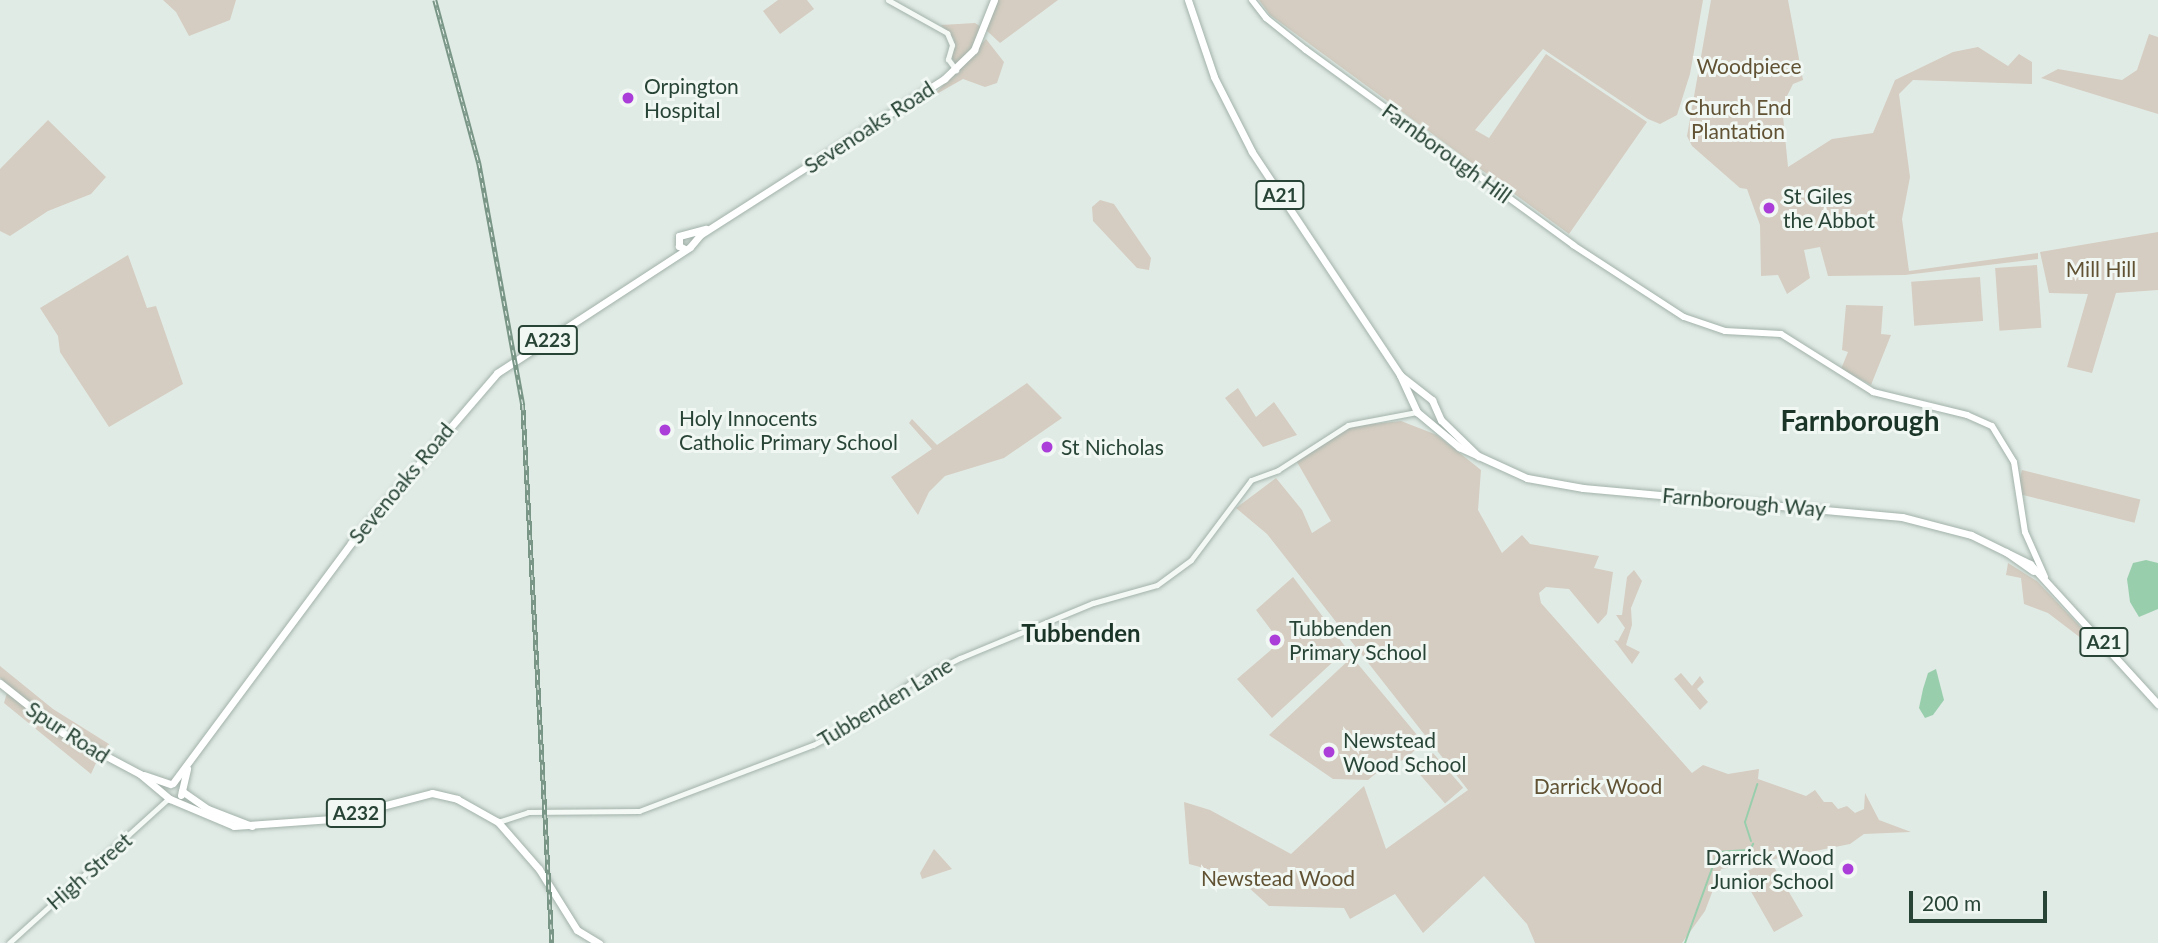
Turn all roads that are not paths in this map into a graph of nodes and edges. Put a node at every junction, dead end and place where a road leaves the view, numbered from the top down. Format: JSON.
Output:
{"nodes":[{"id":1,"x":888,"y":0,"type":"edge"},
{"id":2,"x":994,"y":0,"type":"edge"},
{"id":3,"x":1188,"y":0,"type":"edge"},
{"id":4,"x":1252,"y":0,"type":"edge"},
{"id":5,"x":956,"y":70,"type":"junction"},
{"id":6,"x":713,"y":228,"type":"junction"},
{"id":7,"x":686,"y":233,"type":"junction"},
{"id":8,"x":677,"y":243,"type":"junction"},
{"id":9,"x":693,"y":243,"type":"junction"},
{"id":10,"x":685,"y":249,"type":"junction"},
{"id":11,"x":670,"y":258,"type":"junction"},
{"id":12,"x":1400,"y":375,"type":"junction"},
{"id":13,"x":1424,"y":397,"type":"junction"},
{"id":14,"x":1434,"y":409,"type":"junction"},
{"id":15,"x":1419,"y":411,"type":"junction"},
{"id":16,"x":1481,"y":459,"type":"junction"},
{"id":17,"x":2031,"y":550,"type":"junction"},
{"id":18,"x":2032,"y":568,"type":"junction"},
{"id":19,"x":2047,"y":582,"type":"junction"},
{"id":20,"x":0,"y":683,"type":"edge"},
{"id":21,"x":2158,"y":704,"type":"edge"},
{"id":22,"x":189,"y":765,"type":"junction"},
{"id":23,"x":140,"y":774,"type":"junction"},
{"id":24,"x":172,"y":783,"type":"junction"},
{"id":25,"x":182,"y":790,"type":"junction"},
{"id":26,"x":170,"y":797,"type":"junction"},
{"id":27,"x":498,"y":822,"type":"junction"},
{"id":28,"x":253,"y":826,"type":"junction"},
{"id":29,"x":9,"y":943,"type":"edge"},
{"id":30,"x":598,"y":943,"type":"edge"}],
"edges":[{"from":1,"to":5,"type":"street"},
{"from":2,"to":5,"type":"main road","name":"Sevenoaks Road","number":"A223"},
{"from":3,"to":12,"type":"main road","name":"Farnborough Way","number":"A21"},
{"from":4,"to":17,"type":"main road","name":"Farnborough Hill"},
{"from":5,"to":6,"type":"main road","name":"Sevenoaks Road","number":"A223"},
{"from":6,"to":7,"type":"main road","name":"Sevenoaks Road","number":"A223"},
{"from":6,"to":9,"type":"main road","name":"Sevenoaks Road","number":"A223"},
{"from":7,"to":8,"type":"main road"},
{"from":7,"to":9,"type":"main road"},
{"from":8,"to":10,"type":"main road"},
{"from":8,"to":11,"type":"main road"},
{"from":9,"to":10,"type":"main road","number":"A223"},
{"from":10,"to":11,"type":"main road","name":"Sevenoaks Road","number":"A223"},
{"from":11,"to":22,"type":"main road","name":"Sevenoaks Road","number":"A223"},
{"from":12,"to":13,"type":"main road","name":"Farnborough Way","number":"A21"},
{"from":12,"to":15,"type":"main road","name":"Farnborough Way","number":"A21"},
{"from":13,"to":14,"type":"main road","name":"Farnborough Way"},
{"from":13,"to":15,"type":"main road"},
{"from":14,"to":15,"type":"main road"},
{"from":14,"to":16,"type":"main road","name":"Farnborough Way","number":"A21"},
{"from":15,"to":16,"type":"main road","name":"Farnborough Way","number":"A21"},
{"from":15,"to":27,"type":"street","name":"Tubbenden Lane"},
{"from":16,"to":18,"type":"main road","name":"Farnborough Way","number":"A21"},
{"from":17,"to":18,"type":"main road"},
{"from":17,"to":19,"type":"main road"},
{"from":18,"to":19,"type":"main road","number":"A21"},
{"from":19,"to":21,"type":"main road","number":"A21"},
{"from":20,"to":23,"type":"main road","name":"Spur Road"},
{"from":22,"to":24,"type":"main road","name":"Sevenoaks Road"},
{"from":22,"to":25,"type":"main road","name":"Sevenoaks Road"},
{"from":23,"to":24,"type":"main road","name":"Spur Road"},
{"from":23,"to":26,"type":"main road","name":"Spur Road"},
{"from":24,"to":25,"type":"main road","name":"Spur Road"},
{"from":24,"to":26,"type":"main road","name":"Sevenoaks Road"},
{"from":25,"to":26,"type":"main road"},
{"from":25,"to":28,"type":"main road","name":"Spur Road"},
{"from":26,"to":28,"type":"main road","name":"Spur Road"},
{"from":26,"to":29,"type":"street","name":"High Street"},
{"from":27,"to":28,"type":"main road","number":"A232"},
{"from":27,"to":30,"type":"main road","number":"A232"}]}
